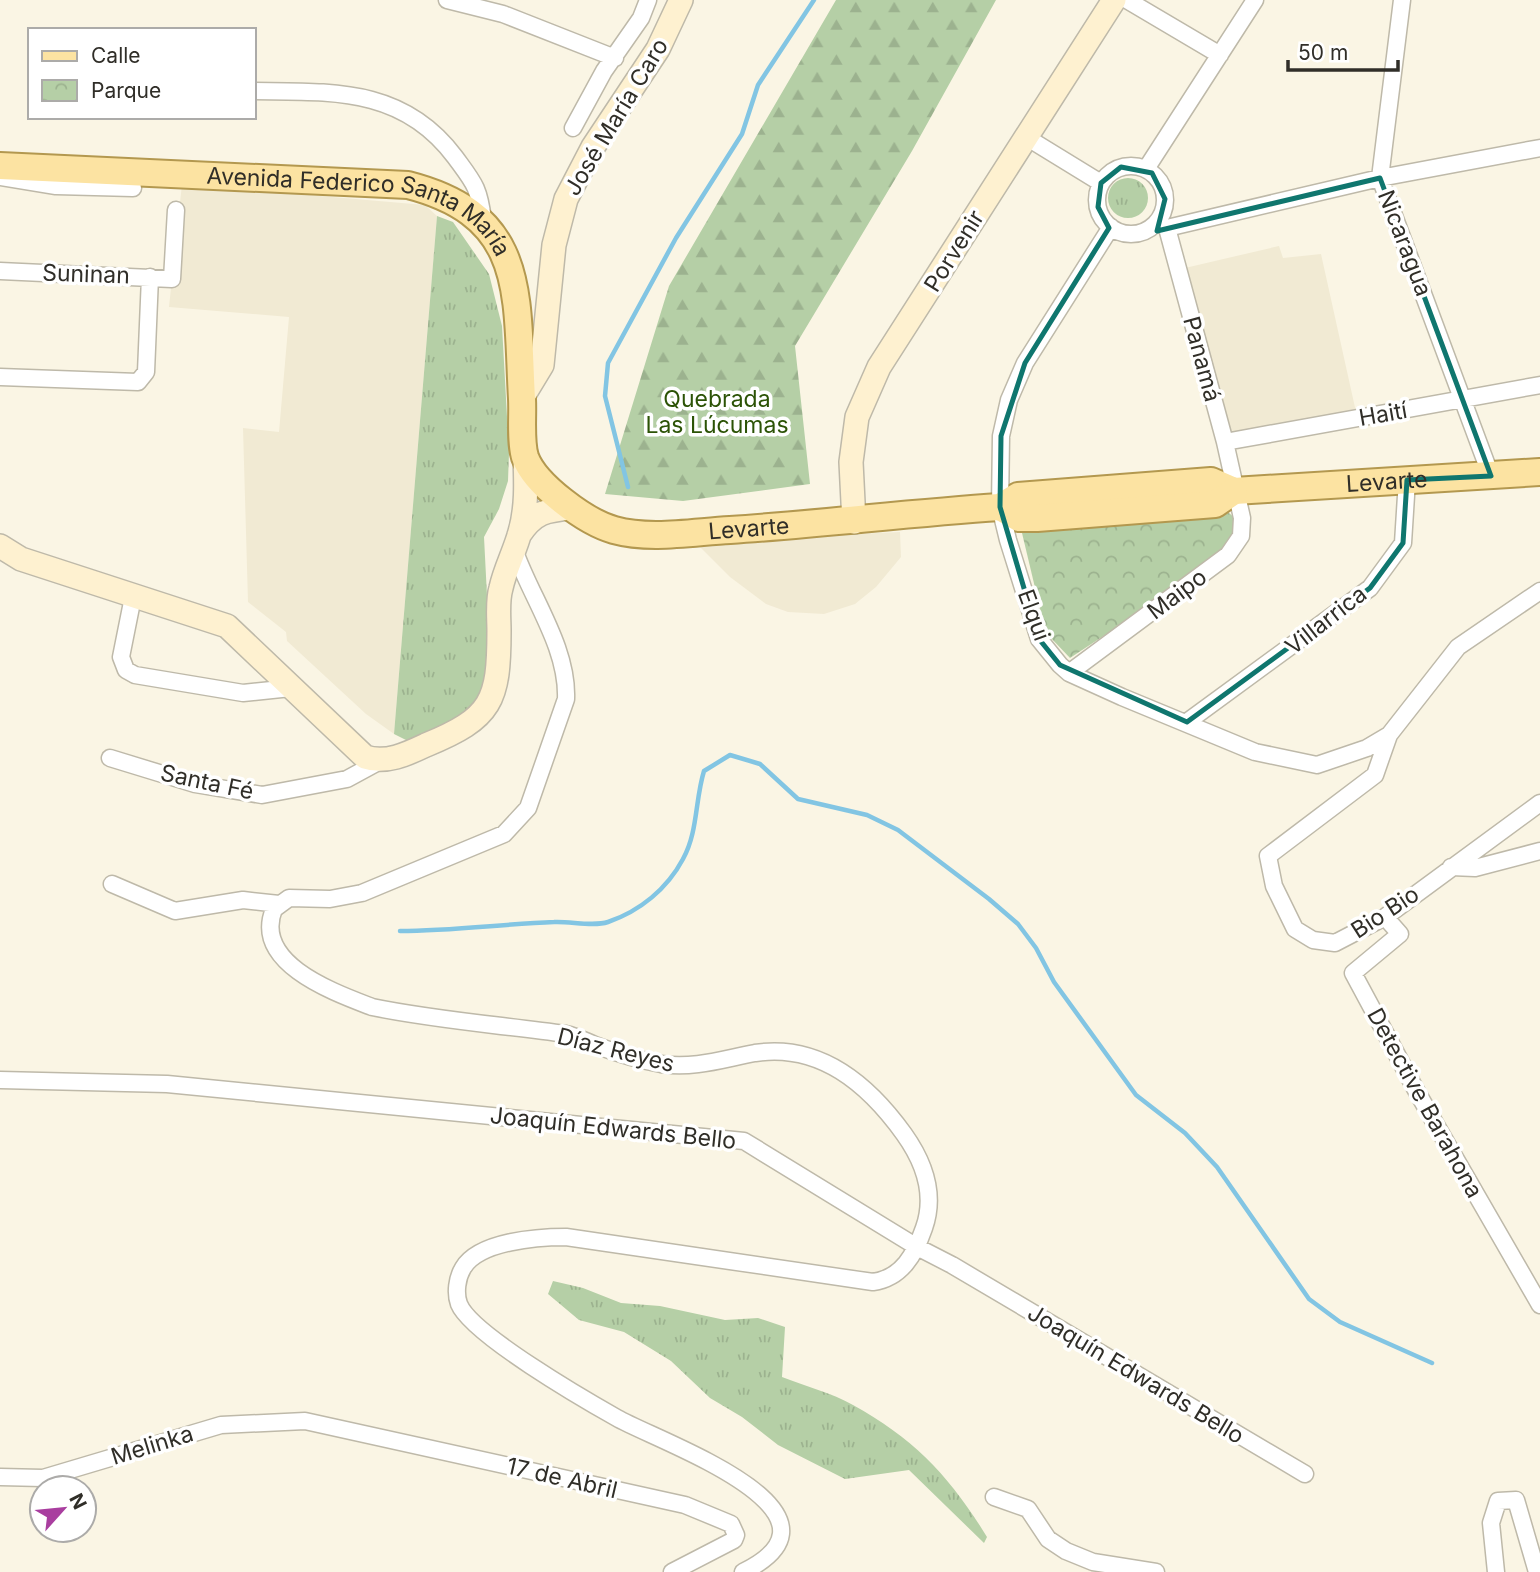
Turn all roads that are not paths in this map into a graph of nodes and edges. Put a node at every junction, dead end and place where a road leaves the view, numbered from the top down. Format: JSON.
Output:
{"nodes":[{"id":1,"x":447,"y":0,"type":"edge"},
{"id":2,"x":648,"y":0,"type":"edge"},
{"id":3,"x":681,"y":0,"type":"edge"},
{"id":4,"x":1114,"y":0,"type":"edge"},
{"id":5,"x":1127,"y":0,"type":"edge"},
{"id":6,"x":1255,"y":0,"type":"edge"},
{"id":7,"x":1402,"y":0,"type":"edge"},
{"id":8,"x":1220,"y":55,"type":"junction"},
{"id":9,"x":615,"y":58,"type":"junction"},
{"id":10,"x":256,"y":92,"type":"edge"},
{"id":11,"x":573,"y":128,"type":"dead end"},
{"id":12,"x":1026,"y":137,"type":"junction"},
{"id":13,"x":1540,"y":148,"type":"edge"},
{"id":14,"x":0,"y":166,"type":"edge"},
{"id":15,"x":1146,"y":169,"type":"junction"},
{"id":16,"x":0,"y":177,"type":"edge"},
{"id":17,"x":1380,"y":178,"type":"junction"},
{"id":18,"x":1101,"y":183,"type":"junction"},
{"id":19,"x":132,"y":188,"type":"dead end"},
{"id":20,"x":176,"y":210,"type":"dead end"},
{"id":21,"x":483,"y":220,"type":"junction"},
{"id":22,"x":1163,"y":224,"type":"junction"},
{"id":23,"x":1111,"y":227,"type":"junction"},
{"id":24,"x":0,"y":271,"type":"edge"},
{"id":25,"x":150,"y":277,"type":"junction"},
{"id":26,"x":0,"y":377,"type":"edge"},
{"id":27,"x":1540,"y":385,"type":"edge"},
{"id":28,"x":522,"y":398,"type":"junction"},
{"id":29,"x":1464,"y":400,"type":"junction"},
{"id":30,"x":1225,"y":442,"type":"junction"},
{"id":31,"x":525,"y":457,"type":"junction"},
{"id":32,"x":1540,"y":472,"type":"edge"},
{"id":33,"x":1491,"y":476,"type":"junction"},
{"id":34,"x":1407,"y":480,"type":"junction"},
{"id":35,"x":1234,"y":491,"type":"junction"},
{"id":36,"x":1000,"y":507,"type":"junction"},
{"id":37,"x":572,"y":508,"type":"junction"},
{"id":38,"x":853,"y":522,"type":"junction"},
{"id":39,"x":517,"y":542,"type":"junction"},
{"id":40,"x":0,"y":546,"type":"edge"},
{"id":41,"x":1540,"y":591,"type":"edge"},
{"id":42,"x":133,"y":597,"type":"junction"},
{"id":43,"x":1069,"y":673,"type":"junction"},
{"id":44,"x":291,"y":688,"type":"junction"},
{"id":45,"x":1187,"y":722,"type":"junction"},
{"id":46,"x":1389,"y":735,"type":"junction"},
{"id":47,"x":110,"y":758,"type":"dead end"},
{"id":48,"x":382,"y":760,"type":"junction"},
{"id":49,"x":1539,"y":803,"type":"edge"},
{"id":50,"x":1540,"y":851,"type":"edge"},
{"id":51,"x":1451,"y":867,"type":"junction"},
{"id":52,"x":112,"y":884,"type":"dead end"},
{"id":53,"x":279,"y":904,"type":"junction"},
{"id":54,"x":1385,"y":917,"type":"junction"},
{"id":55,"x":0,"y":1080,"type":"edge"},
{"id":56,"x":917,"y":1247,"type":"junction"},
{"id":57,"x":1540,"y":1305,"type":"edge"},
{"id":58,"x":305,"y":1421,"type":"joint"},
{"id":59,"x":1305,"y":1474,"type":"dead end"},
{"id":60,"x":0,"y":1477,"type":"edge"},
{"id":61,"x":994,"y":1497,"type":"dead end"},
{"id":62,"x":672,"y":1572,"type":"edge"},
{"id":63,"x":743,"y":1572,"type":"edge"},
{"id":64,"x":1156,"y":1572,"type":"edge"},
{"id":65,"x":1496,"y":1572,"type":"edge"},
{"id":66,"x":1536,"y":1572,"type":"edge"}],
"edges":[{"from":1,"to":9,"type":"street"},
{"from":2,"to":9,"type":"street","name":"José María Caro"},
{"from":3,"to":28,"type":"street","name":"José María Caro"},
{"from":4,"to":12,"type":"street","name":"Porvenir"},
{"from":5,"to":8,"type":"street"},
{"from":6,"to":8,"type":"street"},
{"from":7,"to":17,"type":"street","name":"Nicaragua"},
{"from":8,"to":15,"type":"street"},
{"from":9,"to":11,"type":"street","name":"José María Caro"},
{"from":10,"to":21,"type":"street"},
{"from":12,"to":18,"type":"street"},
{"from":12,"to":38,"type":"street","name":"Porvenir"},
{"from":13,"to":17,"type":"street"},
{"from":14,"to":21,"type":"main road","name":"Avenida Federico Santa María"},
{"from":15,"to":18,"type":"street"},
{"from":15,"to":22,"type":"street"},
{"from":16,"to":19,"type":"street"},
{"from":17,"to":22,"type":"street"},
{"from":17,"to":29,"type":"street","name":"Nicaragua"},
{"from":18,"to":23,"type":"street"},
{"from":20,"to":25,"type":"street","name":"Suninan"},
{"from":21,"to":28,"type":"main road","name":"Avenida Federico Santa María"},
{"from":22,"to":23,"type":"street"},
{"from":22,"to":30,"type":"street","name":"Panamá"},
{"from":23,"to":36,"type":"street","name":"Elqui"},
{"from":24,"to":25,"type":"street","name":"Suninan"},
{"from":25,"to":26,"type":"street"},
{"from":27,"to":29,"type":"street","name":"Haití"},
{"from":28,"to":31,"type":"main road","name":"Avenida Federico Santa María"},
{"from":29,"to":30,"type":"street","name":"Haití"},
{"from":29,"to":33,"type":"street","name":"Nicaragua"},
{"from":30,"to":35,"type":"street","name":"Panamá"},
{"from":31,"to":37,"type":"main road","name":"Levarte"},
{"from":31,"to":39,"type":"street"},
{"from":32,"to":33,"type":"main road","name":"Levarte"},
{"from":33,"to":34,"type":"main road","name":"Levarte"},
{"from":34,"to":35,"type":"main road","name":"Levarte"},
{"from":34,"to":45,"type":"street","name":"Villarrica"},
{"from":35,"to":36,"type":"main road","name":"Levarte"},
{"from":35,"to":43,"type":"street","name":"Maipo"},
{"from":36,"to":38,"type":"main road","name":"Levarte"},
{"from":36,"to":43,"type":"street","name":"Elqui"},
{"from":37,"to":38,"type":"main road","name":"Levarte"},
{"from":37,"to":39,"type":"street"},
{"from":39,"to":48,"type":"street"},
{"from":39,"to":53,"type":"street"},
{"from":40,"to":42,"type":"street"},
{"from":41,"to":46,"type":"street","name":"Bio Bio"},
{"from":42,"to":44,"type":"street"},
{"from":42,"to":44,"type":"street"},
{"from":43,"to":45,"type":"street","name":"Elqui"},
{"from":44,"to":48,"type":"street"},
{"from":45,"to":46,"type":"street","name":"Bio Bio"},
{"from":46,"to":54,"type":"street","name":"Bio Bio"},
{"from":47,"to":48,"type":"street","name":"Santa Fé"},
{"from":49,"to":51,"type":"street","name":"Bio Bio"},
{"from":50,"to":51,"type":"street"},
{"from":51,"to":54,"type":"street","name":"Bio Bio"},
{"from":52,"to":53,"type":"street"},
{"from":53,"to":56,"type":"street","name":"Díaz Reyes"},
{"from":54,"to":57,"type":"street","name":"Detective Barahona"},
{"from":55,"to":56,"type":"street","name":"Joaquín Edwards Bello"},
{"from":56,"to":59,"type":"street","name":"Joaquín Edwards Bello"},
{"from":56,"to":63,"type":"street","name":"Díaz Reyes"},
{"from":58,"to":60,"type":"street","name":"Melinka"},
{"from":58,"to":62,"type":"street","name":"17 de Abril"},
{"from":61,"to":64,"type":"street"},
{"from":65,"to":66,"type":"street"}]}
